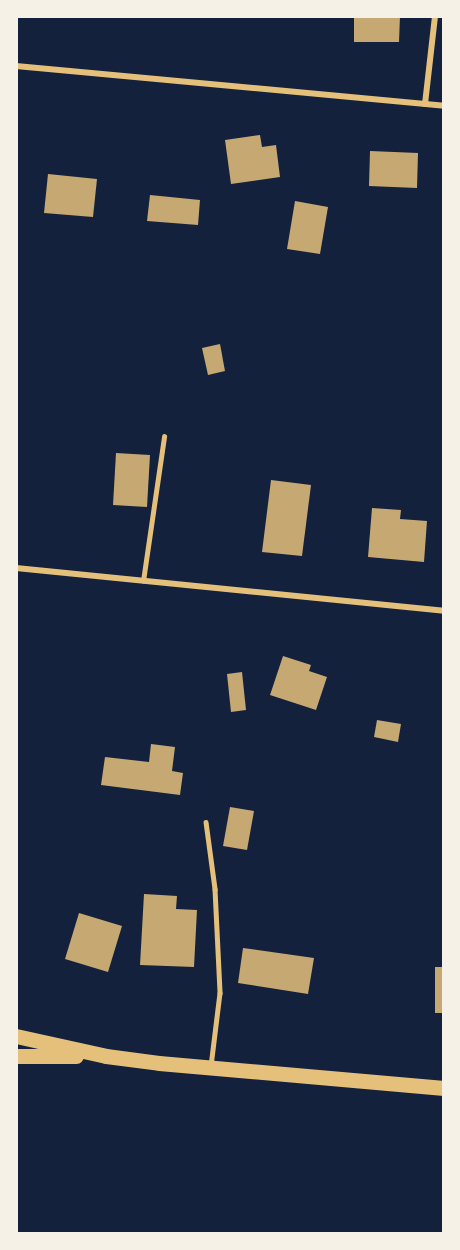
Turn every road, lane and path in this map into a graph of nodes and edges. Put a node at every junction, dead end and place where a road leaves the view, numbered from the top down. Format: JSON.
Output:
{"nodes":[{"id":1,"x":435,"y":16,"type":"edge"},
{"id":2,"x":16,"y":66,"type":"edge"},
{"id":3,"x":425,"y":104,"type":"junction"},
{"id":4,"x":444,"y":106,"type":"edge"},
{"id":5,"x":164,"y":437,"type":"dead end"},
{"id":6,"x":16,"y":568,"type":"edge"},
{"id":7,"x":143,"y":581,"type":"junction"},
{"id":8,"x":444,"y":611,"type":"edge"},
{"id":9,"x":206,"y":822,"type":"dead end"},
{"id":10,"x":16,"y":1036,"type":"edge"},
{"id":11,"x":16,"y":1056,"type":"edge"},
{"id":12,"x":106,"y":1056,"type":"junction"},
{"id":13,"x":211,"y":1069,"type":"junction"},
{"id":14,"x":444,"y":1088,"type":"edge"}],
"edges":[{"from":1,"to":3,"type":"street"},
{"from":2,"to":3,"type":"street"},
{"from":3,"to":4,"type":"street"},
{"from":5,"to":7,"type":"lane"},
{"from":6,"to":7,"type":"street"},
{"from":7,"to":8,"type":"street"},
{"from":9,"to":13,"type":"lane"},
{"from":10,"to":12,"type":"main road"},
{"from":11,"to":12,"type":"main road"},
{"from":12,"to":13,"type":"main road"},
{"from":13,"to":14,"type":"main road"}]}
